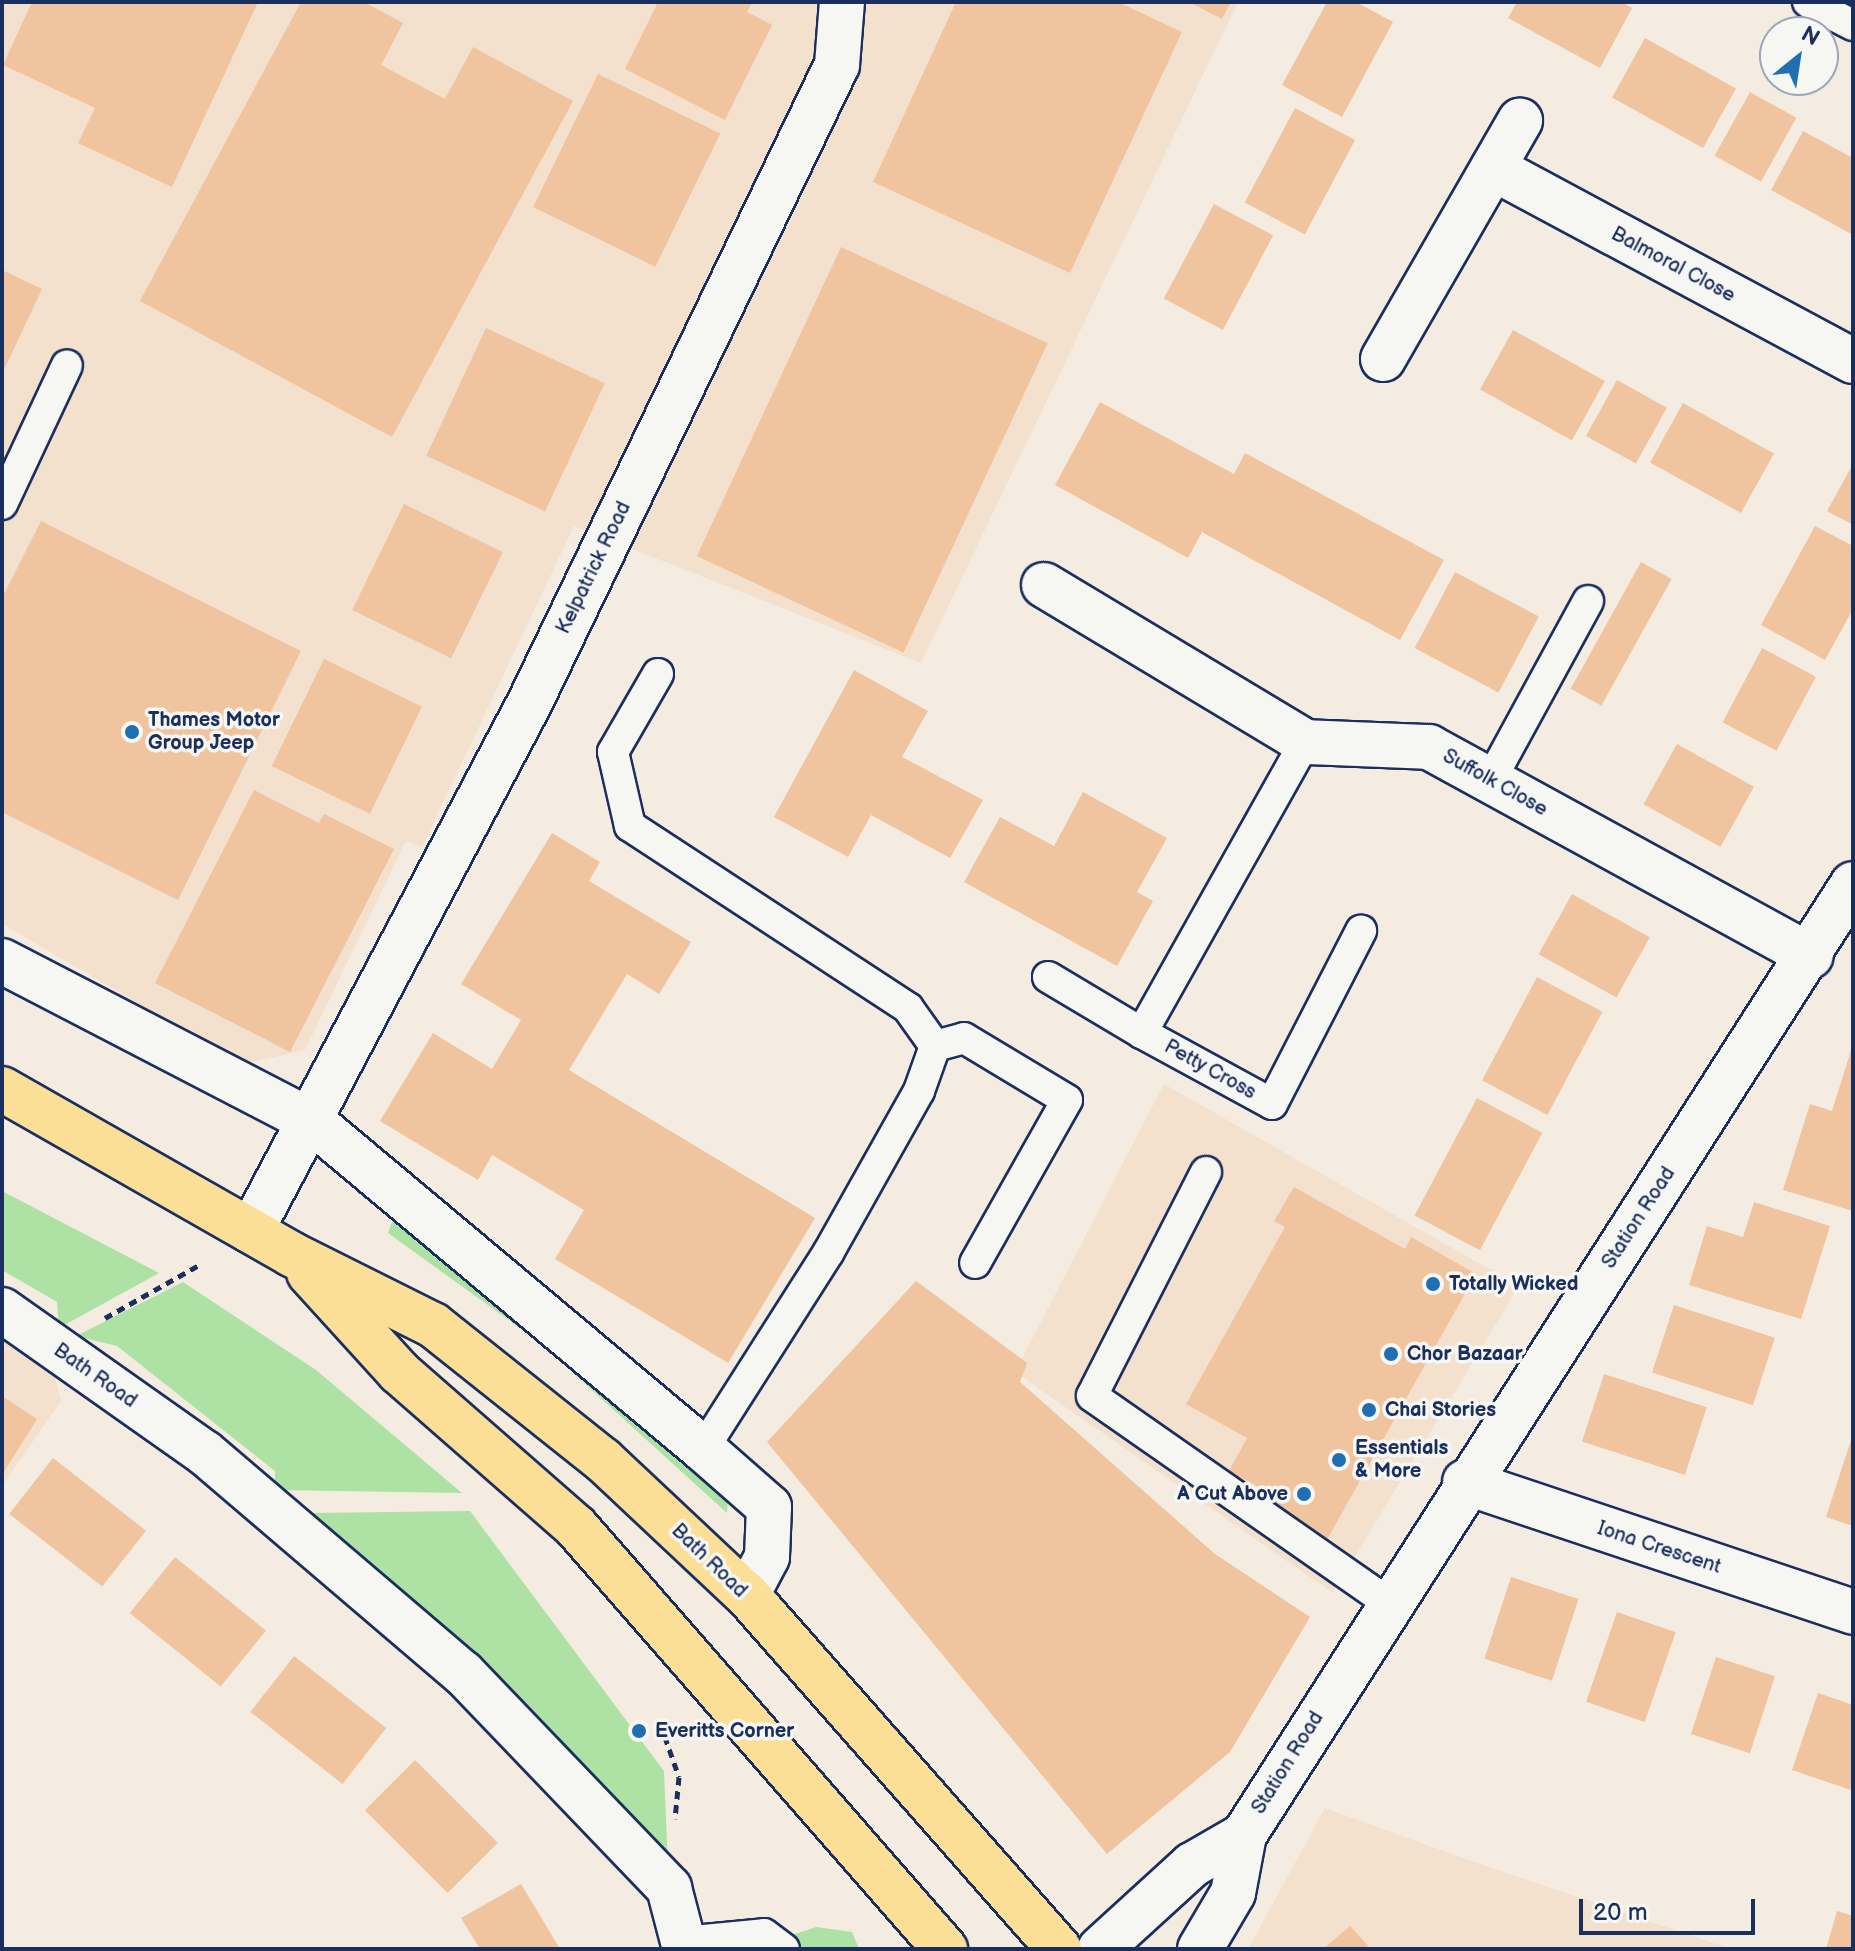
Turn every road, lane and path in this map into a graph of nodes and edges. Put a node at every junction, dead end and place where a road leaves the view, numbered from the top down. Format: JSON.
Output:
{"nodes":[{"id":1,"x":842,"y":2,"type":"edge"},
{"id":2,"x":1808,"y":2,"type":"edge"},
{"id":3,"x":1853,"y":25,"type":"edge"},
{"id":4,"x":1520,"y":121,"type":"dead end"},
{"id":5,"x":1493,"y":168,"type":"junction"},
{"id":6,"x":1383,"y":359,"type":"dead end"},
{"id":7,"x":1853,"y":361,"type":"edge"},
{"id":8,"x":67,"y":365,"type":"dead end"},
{"id":9,"x":2,"y":504,"type":"edge"},
{"id":10,"x":1044,"y":585,"type":"dead end"},
{"id":11,"x":1588,"y":601,"type":"dead end"},
{"id":12,"x":658,"y":674,"type":"dead end"},
{"id":13,"x":1305,"y":742,"type":"junction"},
{"id":14,"x":1490,"y":781,"type":"junction"},
{"id":15,"x":1853,"y":884,"type":"edge"},
{"id":16,"x":1361,"y":931,"type":"dead end"},
{"id":17,"x":1811,"y":956,"type":"junction"},
{"id":18,"x":2,"y":961,"type":"edge"},
{"id":19,"x":1048,"y":977,"type":"dead end"},
{"id":20,"x":1142,"y":1033,"type":"junction"},
{"id":21,"x":935,"y":1046,"type":"junction"},
{"id":22,"x":2,"y":1089,"type":"edge"},
{"id":23,"x":314,"y":1123,"type":"junction"},
{"id":24,"x":1206,"y":1172,"type":"dead end"},
{"id":25,"x":251,"y":1231,"type":"junction"},
{"id":26,"x":291,"y":1254,"type":"junction"},
{"id":27,"x":975,"y":1263,"type":"dead end"},
{"id":28,"x":2,"y":1310,"type":"edge"},
{"id":29,"x":61,"y":1352,"type":"junction"},
{"id":30,"x":703,"y":1449,"type":"junction"},
{"id":31,"x":1465,"y":1482,"type":"junction"},
{"id":32,"x":747,"y":1595,"type":"junction"},
{"id":33,"x":1387,"y":1602,"type":"junction"},
{"id":34,"x":1853,"y":1612,"type":"edge"},
{"id":35,"x":660,"y":1723,"type":"dead end"},
{"id":36,"x":1244,"y":1835,"type":"junction"},
{"id":37,"x":669,"y":1888,"type":"junction"},
{"id":38,"x":684,"y":1946,"type":"edge"},
{"id":39,"x":784,"y":1949,"type":"edge"},
{"id":40,"x":945,"y":1949,"type":"edge"},
{"id":41,"x":1059,"y":1949,"type":"edge"},
{"id":42,"x":1100,"y":1949,"type":"edge"},
{"id":43,"x":1200,"y":1949,"type":"edge"}],
"edges":[{"from":1,"to":23,"type":"street","name":"Kelpatrick Road"},
{"from":2,"to":3,"type":"lane"},
{"from":4,"to":5,"type":"street"},
{"from":5,"to":6,"type":"street"},
{"from":5,"to":7,"type":"street","name":"Balmoral Close"},
{"from":8,"to":9,"type":"lane"},
{"from":10,"to":13,"type":"street","name":"Suffolk Close"},
{"from":11,"to":14,"type":"lane"},
{"from":12,"to":21,"type":"lane"},
{"from":13,"to":14,"type":"street","name":"Suffolk Close"},
{"from":13,"to":20,"type":"lane","name":"Petty Cross"},
{"from":14,"to":17,"type":"street","name":"Suffolk Close"},
{"from":15,"to":17,"type":"street","name":"Station Road"},
{"from":16,"to":20,"type":"lane","name":"Petty Cross"},
{"from":17,"to":31,"type":"street","name":"Station Road"},
{"from":18,"to":23,"type":"street"},
{"from":19,"to":20,"type":"lane"},
{"from":21,"to":27,"type":"lane"},
{"from":21,"to":30,"type":"lane"},
{"from":22,"to":25,"type":"main road","name":"Bath Road"},
{"from":23,"to":25,"type":"street","name":"Kelpatrick Road"},
{"from":23,"to":30,"type":"street"},
{"from":24,"to":33,"type":"lane"},
{"from":25,"to":26,"type":"main road","name":"Bath Road"},
{"from":25,"to":29,"type":"path"},
{"from":26,"to":32,"type":"main road","name":"Bath Road"},
{"from":26,"to":40,"type":"main road","name":"Bath Road"},
{"from":28,"to":29,"type":"street","name":"Bath Road"},
{"from":29,"to":37,"type":"street","name":"Bath Road"},
{"from":30,"to":32,"type":"street"},
{"from":31,"to":33,"type":"street","name":"Station Road"},
{"from":31,"to":34,"type":"street","name":"Iona Crescent"},
{"from":32,"to":41,"type":"main road","name":"Bath Road"},
{"from":33,"to":36,"type":"street","name":"Station Road"},
{"from":35,"to":37,"type":"path"},
{"from":36,"to":42,"type":"street","name":"Station Road"},
{"from":36,"to":43,"type":"street","name":"Station Road"},
{"from":37,"to":38,"type":"street","name":"Bath Road"},
{"from":38,"to":39,"type":"lane"}]}
